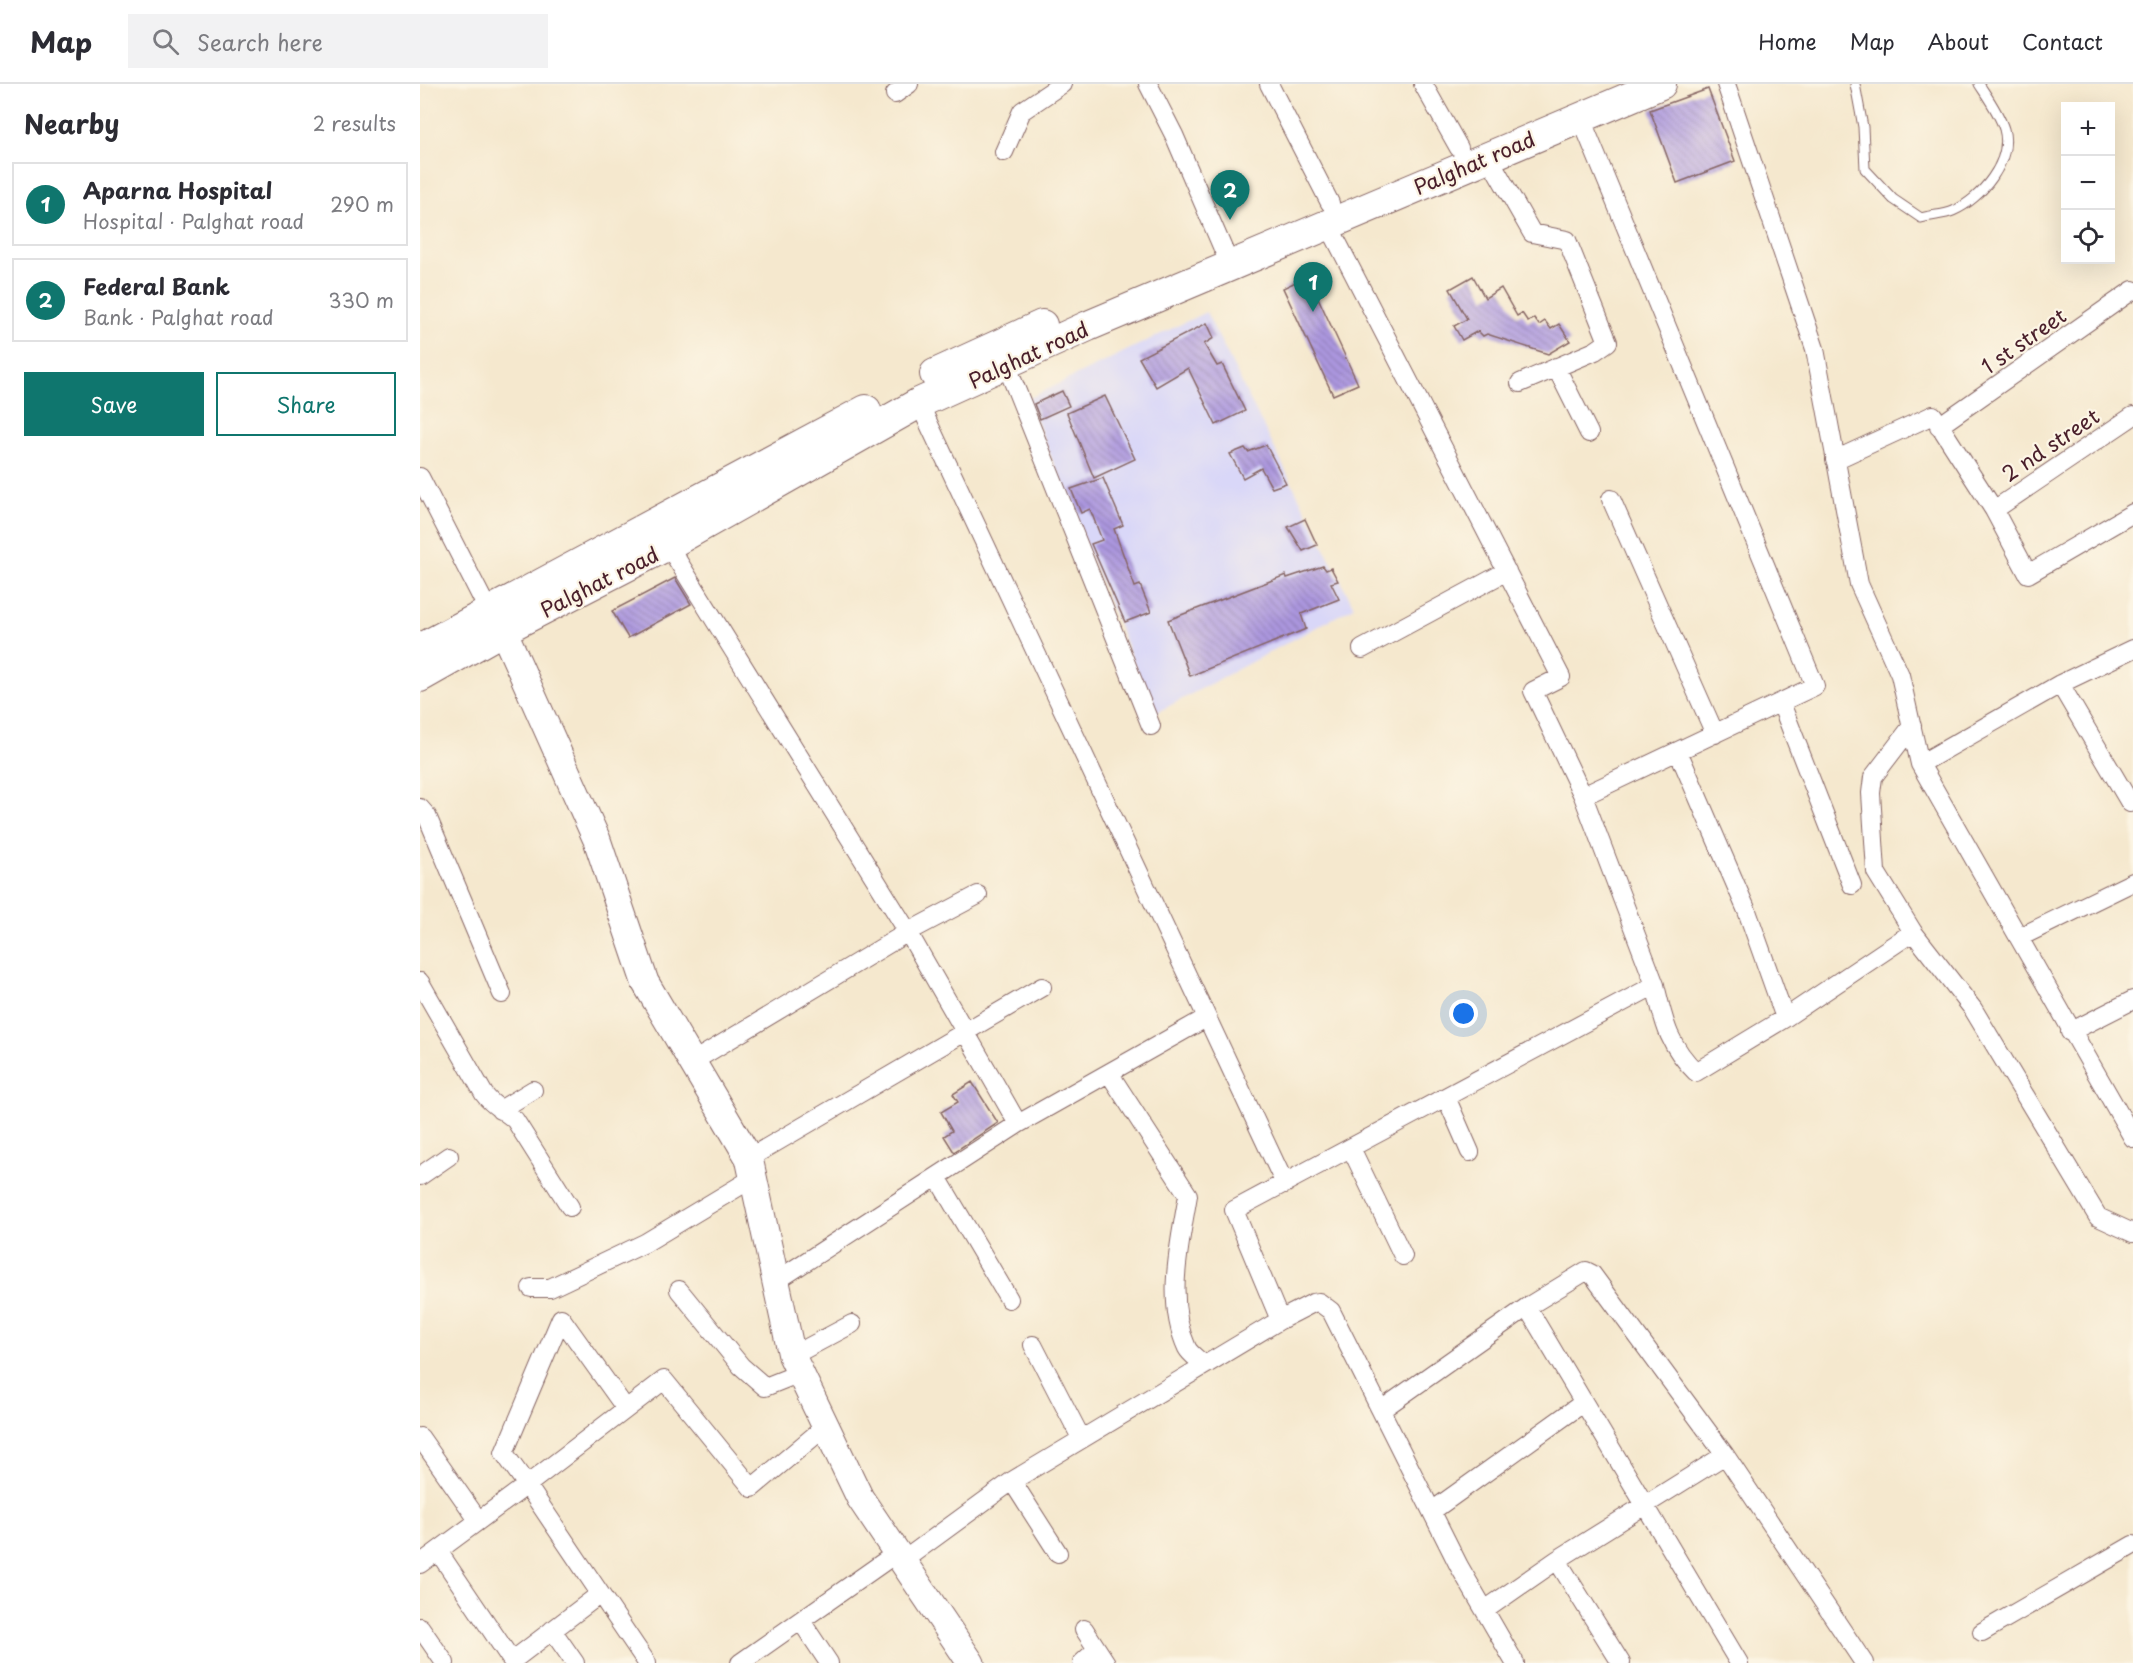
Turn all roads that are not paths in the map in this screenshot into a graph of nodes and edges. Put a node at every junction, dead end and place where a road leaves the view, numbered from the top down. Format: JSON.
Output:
{"nodes":[{"id":1,"x":1062,"y":84,"type":"edge"},
{"id":2,"x":1148,"y":84,"type":"edge"},
{"id":3,"x":1269,"y":84,"type":"edge"},
{"id":4,"x":1423,"y":84,"type":"edge"},
{"id":5,"x":1614,"y":84,"type":"edge"},
{"id":6,"x":1661,"y":84,"type":"edge"},
{"id":7,"x":1726,"y":84,"type":"edge"},
{"id":8,"x":1856,"y":84,"type":"edge"},
{"id":9,"x":1979,"y":84,"type":"edge"},
{"id":10,"x":1580,"y":116,"type":"junction"},
{"id":11,"x":1459,"y":148,"type":"junction"},
{"id":12,"x":1004,"y":152,"type":"dead end"},
{"id":13,"x":1488,"y":156,"type":"junction"},
{"id":14,"x":1329,"y":214,"type":"junction"},
{"id":15,"x":1226,"y":257,"type":"junction"},
{"id":16,"x":2133,"y":290,"type":"edge"},
{"id":17,"x":1006,"y":364,"type":"junction"},
{"id":18,"x":1556,"y":368,"type":"junction"},
{"id":19,"x":1520,"y":383,"type":"dead end"},
{"id":20,"x":920,"y":403,"type":"junction"},
{"id":21,"x":2133,"y":416,"type":"edge"},
{"id":22,"x":1940,"y":426,"type":"junction"},
{"id":23,"x":1589,"y":433,"type":"dead end"},
{"id":24,"x":1835,"y":460,"type":"junction"},
{"id":25,"x":420,"y":477,"type":"edge"},
{"id":26,"x":1611,"y":499,"type":"dead end"},
{"id":27,"x":1994,"y":510,"type":"junction"},
{"id":28,"x":2133,"y":513,"type":"edge"},
{"id":29,"x":668,"y":545,"type":"junction"},
{"id":30,"x":1507,"y":571,"type":"junction"},
{"id":31,"x":496,"y":620,"type":"junction"},
{"id":32,"x":420,"y":648,"type":"edge"},
{"id":33,"x":1362,"y":649,"type":"dead end"},
{"id":34,"x":2133,"y":649,"type":"edge"},
{"id":35,"x":420,"y":677,"type":"edge"},
{"id":36,"x":2060,"y":684,"type":"junction"},
{"id":37,"x":1781,"y":703,"type":"junction"},
{"id":38,"x":1150,"y":726,"type":"dead end"},
{"id":39,"x":1912,"y":726,"type":"junction"},
{"id":40,"x":1715,"y":734,"type":"junction"},
{"id":41,"x":1678,"y":751,"type":"junction"},
{"id":42,"x":1920,"y":764,"type":"junction"},
{"id":43,"x":1583,"y":796,"type":"junction"},
{"id":44,"x":2130,"y":802,"type":"dead end"},
{"id":45,"x":420,"y":808,"type":"edge"},
{"id":46,"x":2133,"y":882,"type":"edge"},
{"id":47,"x":1852,"y":885,"type":"dead end"},
{"id":48,"x":978,"y":895,"type":"dead end"},
{"id":49,"x":908,"y":932,"type":"junction"},
{"id":50,"x":1913,"y":932,"type":"junction"},
{"id":51,"x":2020,"y":937,"type":"junction"},
{"id":52,"x":420,"y":982,"type":"edge"},
{"id":53,"x":1655,"y":985,"type":"junction"},
{"id":54,"x":1042,"y":987,"type":"dead end"},
{"id":55,"x":502,"y":994,"type":"dead end"},
{"id":56,"x":2133,"y":1000,"type":"edge"},
{"id":57,"x":1206,"y":1018,"type":"junction"},
{"id":58,"x":1785,"y":1018,"type":"junction"},
{"id":59,"x":965,"y":1032,"type":"junction"},
{"id":60,"x":2070,"y":1032,"type":"junction"},
{"id":61,"x":692,"y":1062,"type":"junction"},
{"id":62,"x":1108,"y":1073,"type":"junction"},
{"id":63,"x":533,"y":1090,"type":"dead end"},
{"id":64,"x":1446,"y":1097,"type":"junction"},
{"id":65,"x":500,"y":1110,"type":"junction"},
{"id":66,"x":2128,"y":1117,"type":"edge"},
{"id":67,"x":1018,"y":1125,"type":"junction"},
{"id":68,"x":2133,"y":1138,"type":"edge"},
{"id":69,"x":1351,"y":1148,"type":"junction"},
{"id":70,"x":1470,"y":1152,"type":"dead end"},
{"id":71,"x":449,"y":1156,"type":"dead end"},
{"id":72,"x":751,"y":1168,"type":"junction"},
{"id":73,"x":420,"y":1176,"type":"edge"},
{"id":74,"x":937,"y":1177,"type":"junction"},
{"id":75,"x":1285,"y":1184,"type":"junction"},
{"id":76,"x":570,"y":1207,"type":"dead end"},
{"id":77,"x":2133,"y":1233,"type":"edge"},
{"id":78,"x":1403,"y":1256,"type":"dead end"},
{"id":79,"x":776,"y":1281,"type":"junction"},
{"id":80,"x":531,"y":1288,"type":"dead end"},
{"id":81,"x":679,"y":1290,"type":"dead end"},
{"id":82,"x":1009,"y":1299,"type":"dead end"},
{"id":83,"x":1527,"y":1307,"type":"junction"},
{"id":84,"x":1280,"y":1320,"type":"junction"},
{"id":85,"x":852,"y":1324,"type":"dead end"},
{"id":86,"x":1033,"y":1345,"type":"dead end"},
{"id":87,"x":796,"y":1364,"type":"junction"},
{"id":88,"x":1203,"y":1364,"type":"junction"},
{"id":89,"x":1583,"y":1403,"type":"junction"},
{"id":90,"x":626,"y":1409,"type":"junction"},
{"id":91,"x":1382,"y":1410,"type":"junction"},
{"id":92,"x":826,"y":1426,"type":"junction"},
{"id":93,"x":420,"y":1437,"type":"edge"},
{"id":94,"x":1081,"y":1438,"type":"junction"},
{"id":95,"x":1725,"y":1455,"type":"junction"},
{"id":96,"x":1012,"y":1481,"type":"junction"},
{"id":97,"x":527,"y":1485,"type":"junction"},
{"id":98,"x":1643,"y":1505,"type":"junction"},
{"id":99,"x":1432,"y":1510,"type":"junction"},
{"id":100,"x":478,"y":1520,"type":"junction"},
{"id":101,"x":2133,"y":1545,"type":"edge"},
{"id":102,"x":438,"y":1551,"type":"junction"},
{"id":103,"x":1058,"y":1553,"type":"dead end"},
{"id":104,"x":901,"y":1556,"type":"junction"},
{"id":105,"x":1557,"y":1560,"type":"junction"},
{"id":106,"x":420,"y":1564,"type":"edge"},
{"id":107,"x":600,"y":1594,"type":"junction"},
{"id":108,"x":1485,"y":1610,"type":"junction"},
{"id":109,"x":801,"y":1621,"type":"junction"},
{"id":110,"x":420,"y":1627,"type":"edge"},
{"id":111,"x":1084,"y":1629,"type":"dead end"},
{"id":112,"x":552,"y":1630,"type":"junction"},
{"id":113,"x":1982,"y":1632,"type":"dead end"},
{"id":114,"x":1102,"y":1656,"type":"edge"},
{"id":115,"x":444,"y":1663,"type":"edge"},
{"id":116,"x":575,"y":1663,"type":"edge"},
{"id":117,"x":646,"y":1663,"type":"edge"},
{"id":118,"x":740,"y":1663,"type":"edge"},
{"id":119,"x":829,"y":1663,"type":"edge"},
{"id":120,"x":971,"y":1663,"type":"edge"},
{"id":121,"x":1082,"y":1663,"type":"edge"},
{"id":122,"x":1515,"y":1663,"type":"edge"},
{"id":123,"x":1621,"y":1663,"type":"edge"},
{"id":124,"x":1738,"y":1663,"type":"edge"},
{"id":125,"x":1864,"y":1663,"type":"edge"}],
"edges":[{"from":1,"to":12,"type":"street"},
{"from":2,"to":15,"type":"street"},
{"from":3,"to":14,"type":"street"},
{"from":4,"to":11,"type":"street"},
{"from":5,"to":11,"type":"main road","name":"Palghat road"},
{"from":6,"to":10,"type":"main road","name":"Palghat road"},
{"from":7,"to":24,"type":"street"},
{"from":8,"to":9,"type":"lane"},
{"from":10,"to":13,"type":"main road","name":"Palghat road"},
{"from":10,"to":37,"type":"street"},
{"from":11,"to":14,"type":"main road","name":"Palghat road"},
{"from":13,"to":14,"type":"main road","name":"Palghat road"},
{"from":13,"to":18,"type":"street"},
{"from":14,"to":15,"type":"main road","name":"Palghat road"},
{"from":14,"to":30,"type":"street"},
{"from":15,"to":17,"type":"main road","name":"Palghat road"},
{"from":15,"to":31,"type":"main road","name":"Palghat road"},
{"from":16,"to":22,"type":"street","name":"1 st street"},
{"from":17,"to":20,"type":"main road","name":"Palghat road"},
{"from":17,"to":38,"type":"street"},
{"from":18,"to":19,"type":"street"},
{"from":18,"to":23,"type":"street"},
{"from":20,"to":29,"type":"main road","name":"Palghat road"},
{"from":20,"to":57,"type":"street"},
{"from":21,"to":27,"type":"street","name":"2 nd street"},
{"from":22,"to":24,"type":"street"},
{"from":22,"to":27,"type":"street"},
{"from":24,"to":39,"type":"street"},
{"from":25,"to":31,"type":"street"},
{"from":26,"to":40,"type":"street"},
{"from":27,"to":28,"type":"street"},
{"from":29,"to":31,"type":"main road","name":"Palghat road"},
{"from":29,"to":49,"type":"street"},
{"from":30,"to":33,"type":"street"},
{"from":30,"to":43,"type":"street"},
{"from":31,"to":32,"type":"main road","name":"Palghat road"},
{"from":31,"to":35,"type":"main road","name":"Palghat road"},
{"from":31,"to":61,"type":"street"},
{"from":34,"to":36,"type":"street"},
{"from":36,"to":42,"type":"street"},
{"from":36,"to":44,"type":"street"},
{"from":37,"to":40,"type":"street"},
{"from":37,"to":47,"type":"street"},
{"from":39,"to":42,"type":"street"},
{"from":39,"to":50,"type":"street"},
{"from":40,"to":41,"type":"street"},
{"from":41,"to":43,"type":"street"},
{"from":41,"to":58,"type":"street"},
{"from":42,"to":51,"type":"street"},
{"from":43,"to":53,"type":"street"},
{"from":45,"to":55,"type":"street"},
{"from":46,"to":51,"type":"street"},
{"from":48,"to":49,"type":"street"},
{"from":49,"to":59,"type":"street"},
{"from":49,"to":61,"type":"street"},
{"from":50,"to":58,"type":"street"},
{"from":50,"to":77,"type":"street"},
{"from":51,"to":60,"type":"street"},
{"from":52,"to":65,"type":"street"},
{"from":53,"to":58,"type":"street"},
{"from":53,"to":64,"type":"street"},
{"from":54,"to":59,"type":"street"},
{"from":56,"to":60,"type":"street"},
{"from":57,"to":62,"type":"street"},
{"from":57,"to":75,"type":"street"},
{"from":59,"to":67,"type":"street"},
{"from":59,"to":72,"type":"street"},
{"from":60,"to":66,"type":"street"},
{"from":61,"to":72,"type":"street"},
{"from":62,"to":67,"type":"street"},
{"from":62,"to":88,"type":"street"},
{"from":63,"to":65,"type":"street"},
{"from":64,"to":69,"type":"street"},
{"from":64,"to":70,"type":"street"},
{"from":65,"to":76,"type":"street"},
{"from":66,"to":68,"type":"street"},
{"from":67,"to":74,"type":"street"},
{"from":69,"to":75,"type":"street"},
{"from":69,"to":78,"type":"street"},
{"from":71,"to":73,"type":"street"},
{"from":72,"to":79,"type":"street"},
{"from":72,"to":80,"type":"street"},
{"from":74,"to":79,"type":"street"},
{"from":74,"to":82,"type":"street"},
{"from":75,"to":84,"type":"street"},
{"from":79,"to":87,"type":"street"},
{"from":81,"to":87,"type":"street"},
{"from":83,"to":89,"type":"street"},
{"from":83,"to":91,"type":"street"},
{"from":83,"to":95,"type":"street"},
{"from":84,"to":88,"type":"street"},
{"from":84,"to":91,"type":"street"},
{"from":85,"to":87,"type":"street"},
{"from":86,"to":94,"type":"street"},
{"from":87,"to":92,"type":"street"},
{"from":88,"to":94,"type":"street"},
{"from":89,"to":98,"type":"street"},
{"from":89,"to":99,"type":"street"},
{"from":90,"to":92,"type":"street"},
{"from":90,"to":97,"type":"street"},
{"from":90,"to":97,"type":"street"},
{"from":91,"to":99,"type":"street"},
{"from":92,"to":104,"type":"street"},
{"from":93,"to":100,"type":"street"},
{"from":94,"to":96,"type":"street"},
{"from":95,"to":98,"type":"street"},
{"from":95,"to":125,"type":"street"},
{"from":96,"to":103,"type":"street"},
{"from":96,"to":104,"type":"street"},
{"from":97,"to":100,"type":"street"},
{"from":97,"to":107,"type":"street"},
{"from":98,"to":105,"type":"street"},
{"from":98,"to":124,"type":"street"},
{"from":99,"to":108,"type":"street"},
{"from":100,"to":102,"type":"street"},
{"from":101,"to":113,"type":"street"},
{"from":102,"to":106,"type":"street"},
{"from":102,"to":112,"type":"street"},
{"from":104,"to":109,"type":"street"},
{"from":104,"to":120,"type":"street"},
{"from":105,"to":108,"type":"street"},
{"from":105,"to":123,"type":"street"},
{"from":107,"to":112,"type":"street"},
{"from":107,"to":117,"type":"street"},
{"from":108,"to":122,"type":"street"},
{"from":109,"to":118,"type":"street"},
{"from":109,"to":119,"type":"street"},
{"from":110,"to":115,"type":"street"},
{"from":111,"to":114,"type":"street"},
{"from":112,"to":116,"type":"street"},
{"from":114,"to":121,"type":"street"}]}
